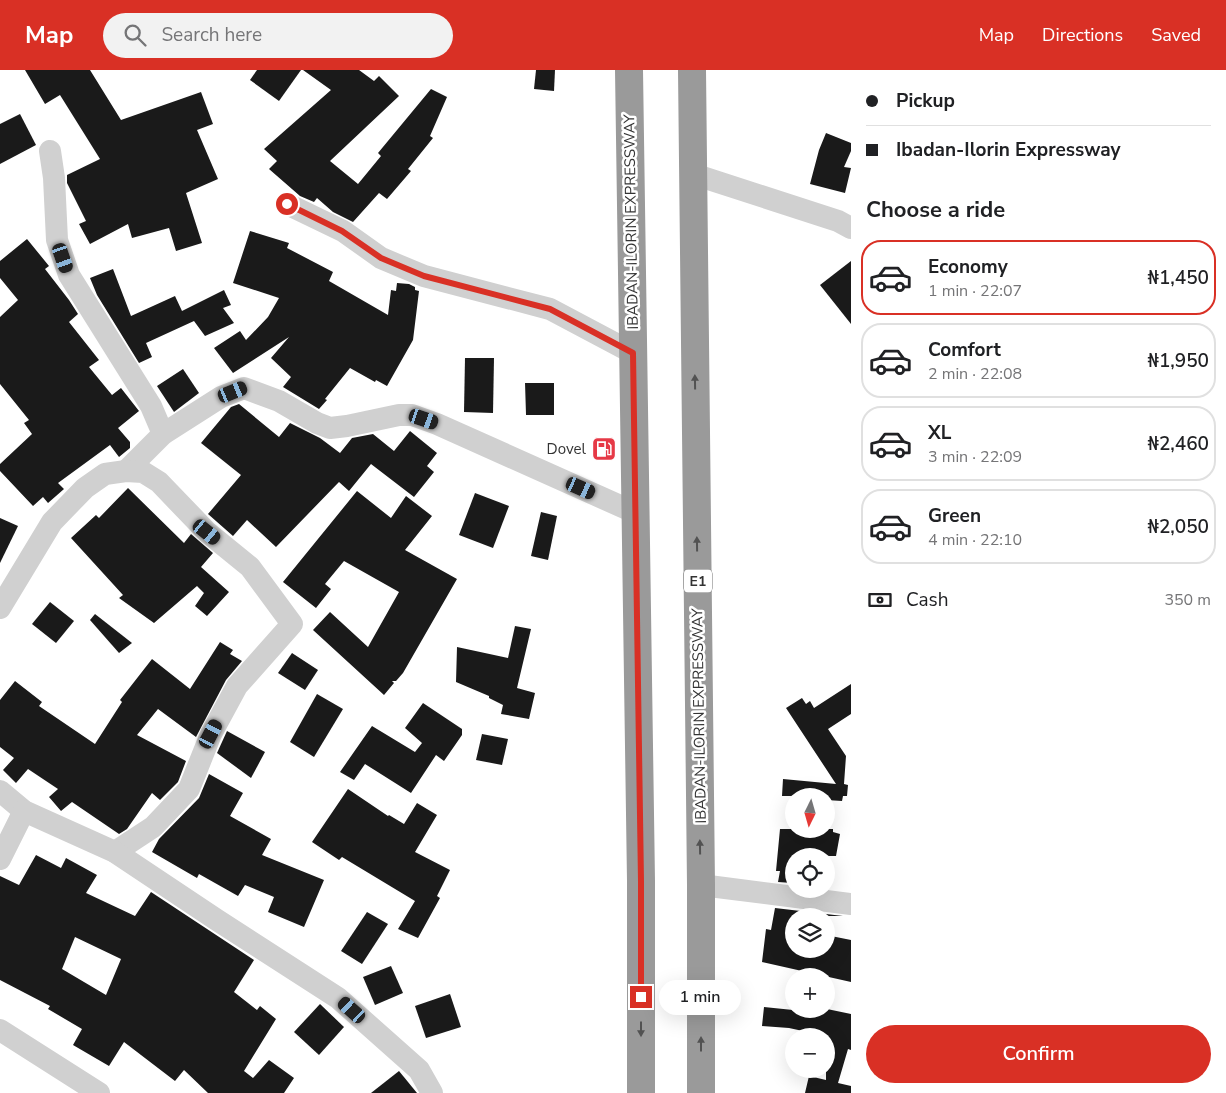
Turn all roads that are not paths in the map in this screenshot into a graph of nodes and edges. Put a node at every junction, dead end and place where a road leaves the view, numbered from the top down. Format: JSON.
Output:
{"nodes":[{"id":1,"x":629,"y":70,"type":"edge"},
{"id":2,"x":692,"y":70,"type":"edge"},
{"id":3,"x":50,"y":151,"type":"dead end"},
{"id":4,"x":693,"y":174,"type":"junction"},
{"id":5,"x":287,"y":204,"type":"dead end"},
{"id":6,"x":851,"y":228,"type":"edge"},
{"id":7,"x":633,"y":353,"type":"junction"},
{"id":8,"x":164,"y":434,"type":"junction"},
{"id":9,"x":126,"y":470,"type":"junction"},
{"id":10,"x":636,"y":513,"type":"junction"},
{"id":11,"x":0,"y":608,"type":"edge"},
{"id":12,"x":0,"y":791,"type":"edge"},
{"id":13,"x":24,"y":811,"type":"junction"},
{"id":14,"x":116,"y":852,"type":"junction"},
{"id":15,"x":0,"y":859,"type":"edge"},
{"id":16,"x":701,"y":885,"type":"junction"},
{"id":17,"x":851,"y":904,"type":"edge"},
{"id":18,"x":0,"y":1030,"type":"edge"},
{"id":19,"x":99,"y":1093,"type":"edge"},
{"id":20,"x":432,"y":1093,"type":"edge"},
{"id":21,"x":641,"y":1093,"type":"edge"},
{"id":22,"x":701,"y":1093,"type":"edge"}],
"edges":[{"from":1,"to":7,"type":"highway","name":"IBADAN-ILORIN EXPRESSWAY"},
{"from":2,"to":4,"type":"highway","name":"IBADAN-ILORIN EXPRESSWAY","number":"E1"},
{"from":3,"to":8,"type":"street"},
{"from":4,"to":6,"type":"street"},
{"from":16,"to":4,"type":"highway","name":"IBADAN-ILORIN EXPRESSWAY","number":"E1","one_way":true},
{"from":5,"to":7,"type":"street"},
{"from":7,"to":10,"type":"highway","name":"IBADAN-ILORIN EXPRESSWAY"},
{"from":8,"to":9,"type":"street"},
{"from":8,"to":10,"type":"street"},
{"from":9,"to":11,"type":"street"},
{"from":9,"to":14,"type":"street"},
{"from":10,"to":21,"type":"highway","name":"IBADAN-ILORIN EXPRESSWAY","one_way":true},
{"from":12,"to":13,"type":"street"},
{"from":13,"to":14,"type":"street"},
{"from":13,"to":15,"type":"street"},
{"from":14,"to":20,"type":"street"},
{"from":16,"to":17,"type":"street"},
{"from":22,"to":16,"type":"highway","name":"IBADAN-ILORIN EXPRESSWAY","number":"E1","one_way":true},
{"from":18,"to":19,"type":"street"}]}
